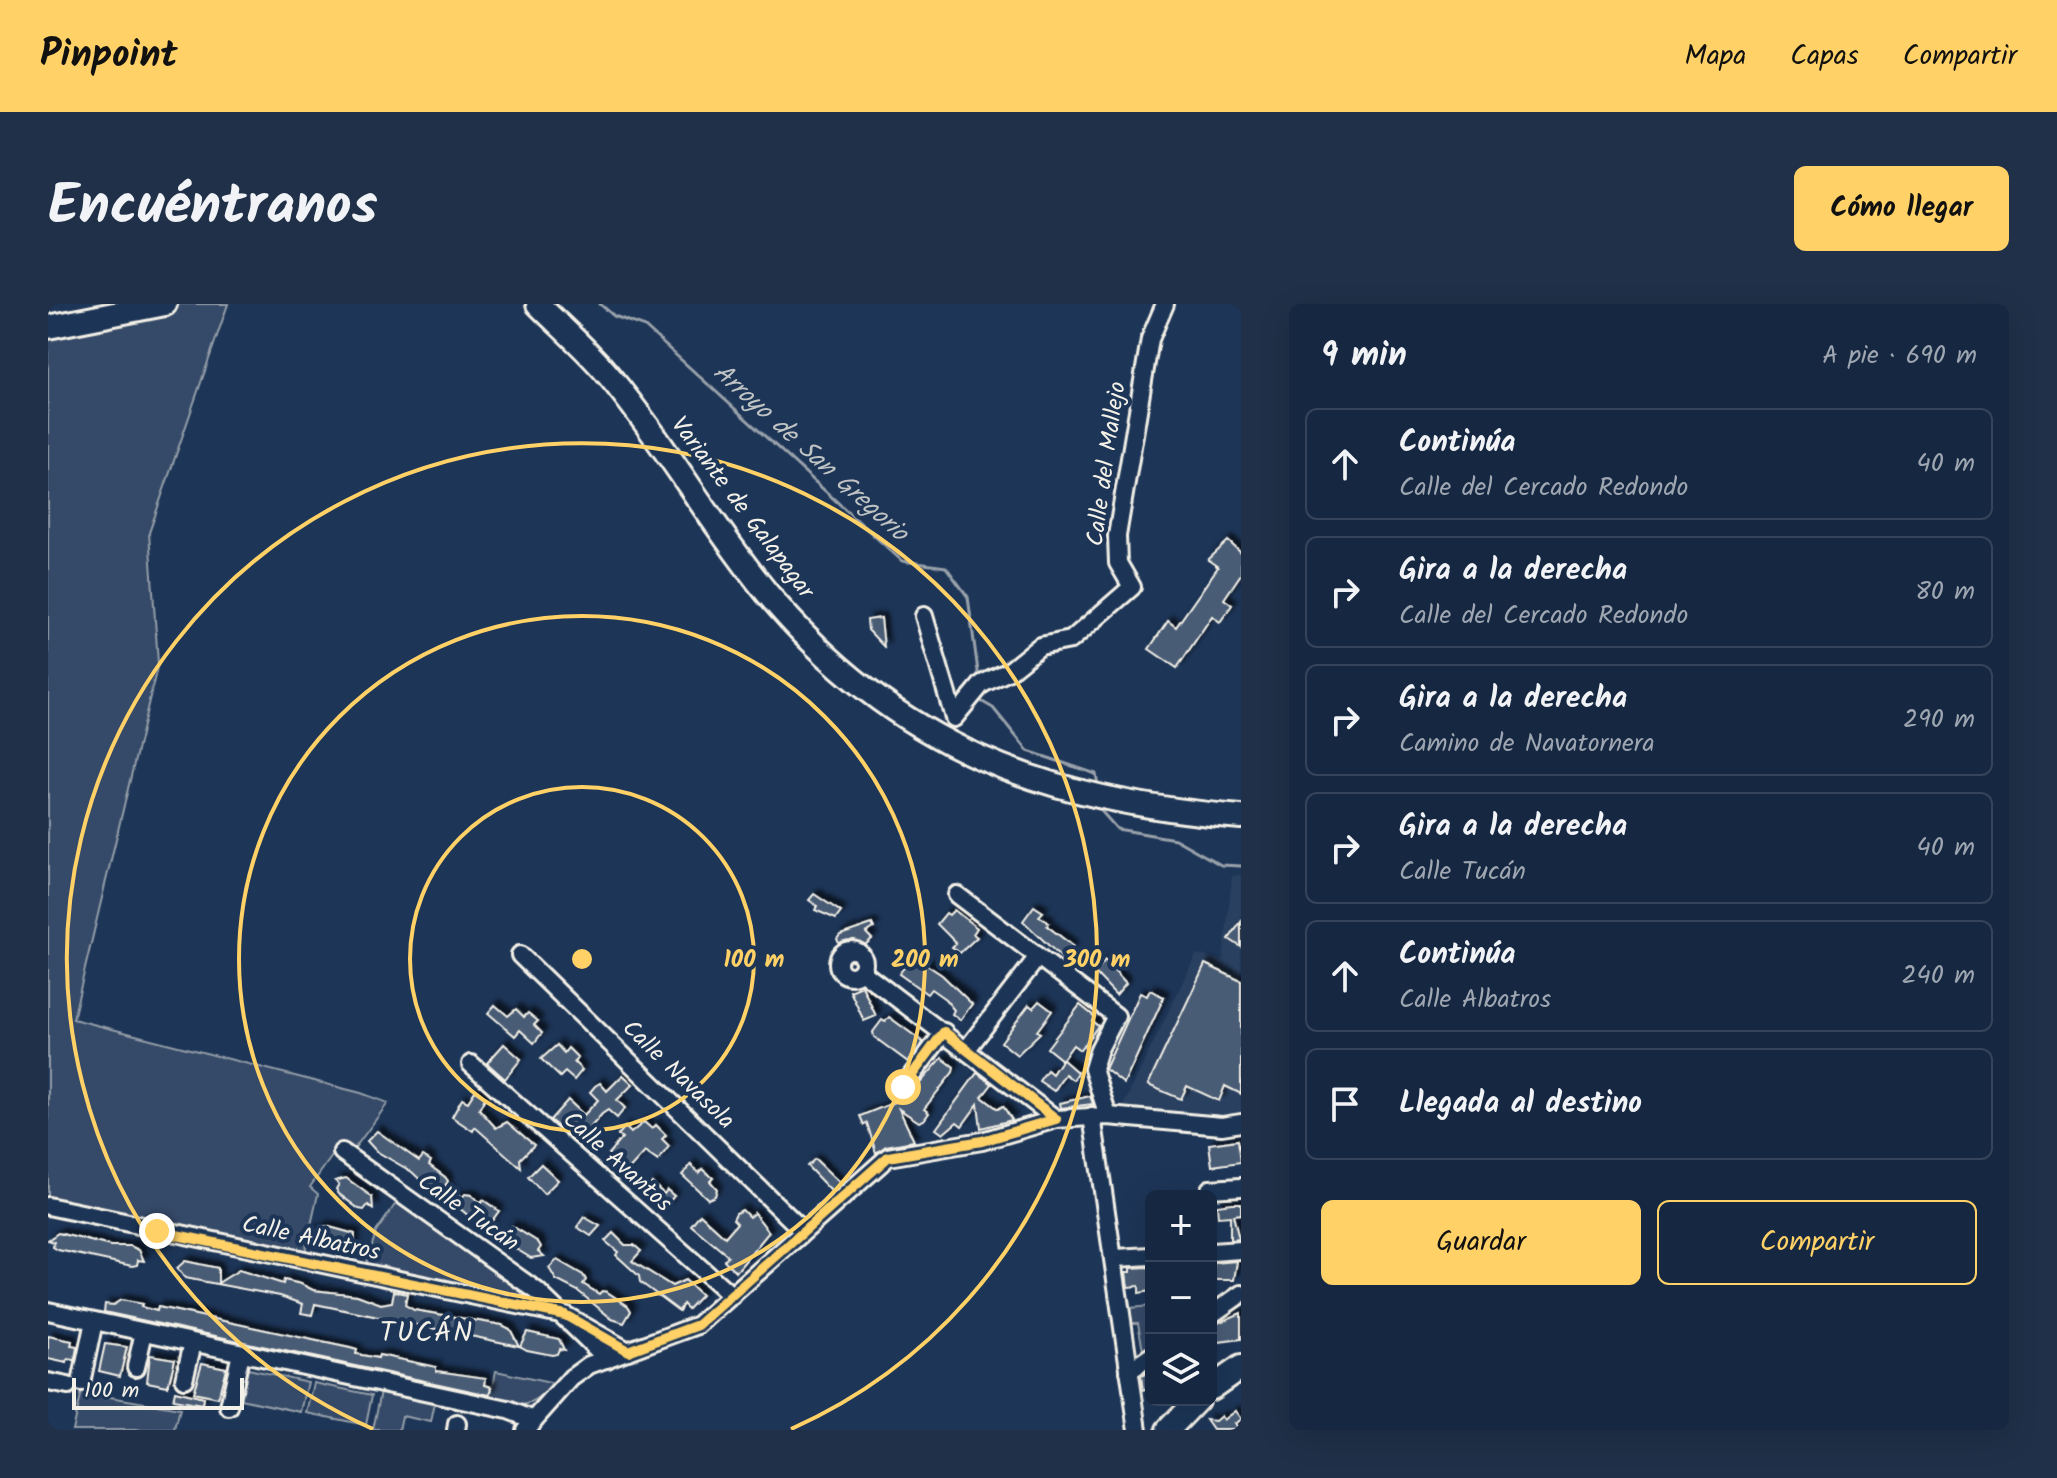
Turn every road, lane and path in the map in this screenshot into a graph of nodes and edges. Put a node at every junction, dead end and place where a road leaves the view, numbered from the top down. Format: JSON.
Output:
{"nodes":[{"id":1,"x":165,"y":304,"type":"edge"},
{"id":2,"x":538,"y":304,"type":"edge"},
{"id":3,"x":1165,"y":304,"type":"edge"},
{"id":4,"x":48,"y":327,"type":"edge"},
{"id":5,"x":924,"y":616,"type":"dead end"},
{"id":6,"x":1241,"y":817,"type":"edge"},
{"id":7,"x":957,"y":895,"type":"dead end"},
{"id":8,"x":520,"y":955,"type":"dead end"},
{"id":9,"x":1037,"y":958,"type":"junction"},
{"id":10,"x":861,"y":971,"type":"dead end"},
{"id":11,"x":944,"y":1032,"type":"junction"},
{"id":12,"x":967,"y":1049,"type":"junction"},
{"id":13,"x":471,"y":1064,"type":"dead end"},
{"id":14,"x":903,"y":1087,"type":"dead end"},
{"id":15,"x":1100,"y":1116,"type":"junction"},
{"id":16,"x":1056,"y":1119,"type":"junction"},
{"id":17,"x":1241,"y":1123,"type":"edge"},
{"id":18,"x":342,"y":1152,"type":"dead end"},
{"id":19,"x":1241,"y":1187,"type":"edge"},
{"id":20,"x":1210,"y":1189,"type":"dead end"},
{"id":21,"x":48,"y":1206,"type":"edge"},
{"id":22,"x":802,"y":1230,"type":"junction"},
{"id":23,"x":1241,"y":1250,"type":"edge"},
{"id":24,"x":1217,"y":1252,"type":"edge"},
{"id":25,"x":1145,"y":1256,"type":"edge"},
{"id":26,"x":1116,"y":1258,"type":"junction"},
{"id":27,"x":1241,"y":1294,"type":"edge"},
{"id":28,"x":732,"y":1296,"type":"junction"},
{"id":29,"x":48,"y":1311,"type":"edge"},
{"id":30,"x":1217,"y":1311,"type":"edge"},
{"id":31,"x":565,"y":1315,"type":"junction"},
{"id":32,"x":94,"y":1321,"type":"junction"},
{"id":33,"x":144,"y":1332,"type":"junction"},
{"id":34,"x":193,"y":1343,"type":"junction"},
{"id":35,"x":628,"y":1351,"type":"junction"},
{"id":36,"x":241,"y":1353,"type":"junction"},
{"id":37,"x":607,"y":1359,"type":"junction"},
{"id":38,"x":1145,"y":1360,"type":"edge"},
{"id":39,"x":136,"y":1367,"type":"dead end"},
{"id":40,"x":1241,"y":1367,"type":"edge"},
{"id":41,"x":1129,"y":1371,"type":"junction"},
{"id":42,"x":184,"y":1379,"type":"dead end"},
{"id":43,"x":48,"y":1382,"type":"edge"},
{"id":44,"x":1217,"y":1384,"type":"edge"},
{"id":45,"x":1191,"y":1406,"type":"edge"},
{"id":46,"x":229,"y":1407,"type":"dead end"},
{"id":47,"x":530,"y":1425,"type":"edge"},
{"id":48,"x":1138,"y":1430,"type":"edge"},
{"id":49,"x":1168,"y":1430,"type":"edge"}],
"edges":[{"from":1,"to":4,"type":"main road"},
{"from":2,"to":6,"type":"main road","name":"Variante de Galapagar"},
{"from":3,"to":5,"type":"street","name":"Calle del Mallejo"},
{"from":7,"to":9,"type":"street"},
{"from":8,"to":22,"type":"street","name":"Calle Navasola"},
{"from":9,"to":12,"type":"street"},
{"from":9,"to":15,"type":"street"},
{"from":10,"to":11,"type":"street"},
{"from":11,"to":12,"type":"street"},
{"from":11,"to":14,"type":"street"},
{"from":12,"to":16,"type":"street"},
{"from":13,"to":28,"type":"street","name":"Calle Avantos"},
{"from":15,"to":16,"type":"street"},
{"from":15,"to":17,"type":"street"},
{"from":15,"to":26,"type":"street"},
{"from":16,"to":22,"type":"street"},
{"from":18,"to":31,"type":"street","name":"Calle Tucán"},
{"from":19,"to":20,"type":"street"},
{"from":21,"to":31,"type":"street","name":"Calle Albatros"},
{"from":22,"to":28,"type":"street"},
{"from":23,"to":24,"type":"street"},
{"from":25,"to":26,"type":"street"},
{"from":26,"to":41,"type":"street"},
{"from":27,"to":30,"type":"street"},
{"from":28,"to":35,"type":"street"},
{"from":29,"to":32,"type":"street"},
{"from":31,"to":35,"type":"street","name":"Calle Tucán"},
{"from":31,"to":37,"type":"street","name":"Calle Tucán"},
{"from":32,"to":33,"type":"street"},
{"from":32,"to":43,"type":"street"},
{"from":33,"to":34,"type":"street"},
{"from":33,"to":39,"type":"street"},
{"from":34,"to":36,"type":"street"},
{"from":34,"to":42,"type":"street"},
{"from":35,"to":37,"type":"street"},
{"from":36,"to":46,"type":"street"},
{"from":36,"to":47,"type":"street"},
{"from":37,"to":47,"type":"street"},
{"from":38,"to":41,"type":"street"},
{"from":40,"to":44,"type":"main road"},
{"from":41,"to":48,"type":"street"},
{"from":45,"to":49,"type":"main road"}]}
